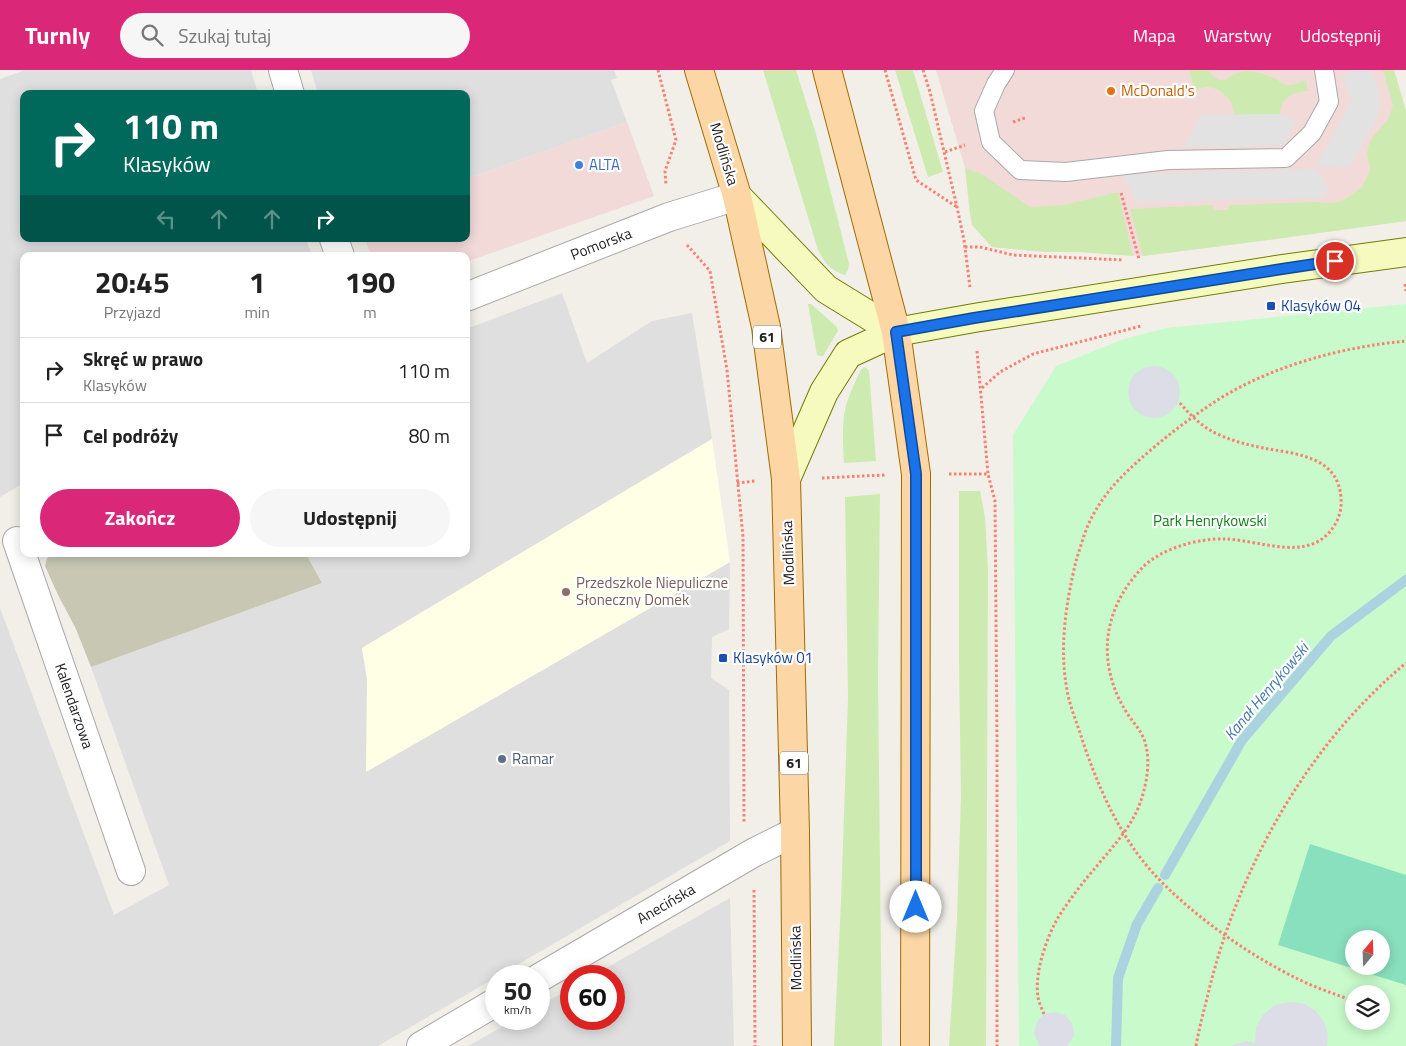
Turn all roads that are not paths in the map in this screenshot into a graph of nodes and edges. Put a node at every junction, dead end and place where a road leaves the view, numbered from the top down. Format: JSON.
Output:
{"nodes":[{"id":1,"x":283,"y":70,"type":"edge"},
{"id":2,"x":699,"y":70,"type":"edge"},
{"id":3,"x":828,"y":70,"type":"edge"},
{"id":4,"x":1005,"y":70,"type":"edge"},
{"id":5,"x":1324,"y":70,"type":"edge"},
{"id":6,"x":289,"y":90,"type":"edge"},
{"id":7,"x":737,"y":196,"type":"junction"},
{"id":8,"x":1406,"y":252,"type":"edge"},
{"id":9,"x":470,"y":295,"type":"edge"},
{"id":10,"x":896,"y":332,"type":"junction"},
{"id":11,"x":786,"y":479,"type":"junction"},
{"id":12,"x":14,"y":544,"type":"edge"},
{"id":13,"x":795,"y":832,"type":"junction"},
{"id":14,"x":131,"y":871,"type":"dead end"},
{"id":15,"x":550,"y":972,"type":"edge"},
{"id":16,"x":485,"y":1008,"type":"edge"},
{"id":17,"x":421,"y":1046,"type":"edge"},
{"id":18,"x":797,"y":1046,"type":"edge"},
{"id":19,"x":915,"y":1046,"type":"edge"}],
"edges":[{"from":1,"to":6,"type":"street"},
{"from":2,"to":7,"type":"main road","name":"Modlińska","number":"61"},
{"from":3,"to":10,"type":"main road"},
{"from":4,"to":5,"type":"lane"},
{"from":7,"to":9,"type":"street","name":"Pomorska"},
{"from":7,"to":10,"type":"street"},
{"from":7,"to":11,"type":"main road","name":"Modlińska","number":"61"},
{"from":8,"to":10,"type":"street"},
{"from":10,"to":11,"type":"street"},
{"from":10,"to":19,"type":"main road"},
{"from":11,"to":13,"type":"main road","name":"Modlińska","number":"61"},
{"from":12,"to":14,"type":"street","name":"Kalendarzowa"},
{"from":13,"to":15,"type":"street","name":"Anecińska"},
{"from":13,"to":18,"type":"main road","name":"Modlińska","number":"61"},
{"from":16,"to":17,"type":"street"}]}
